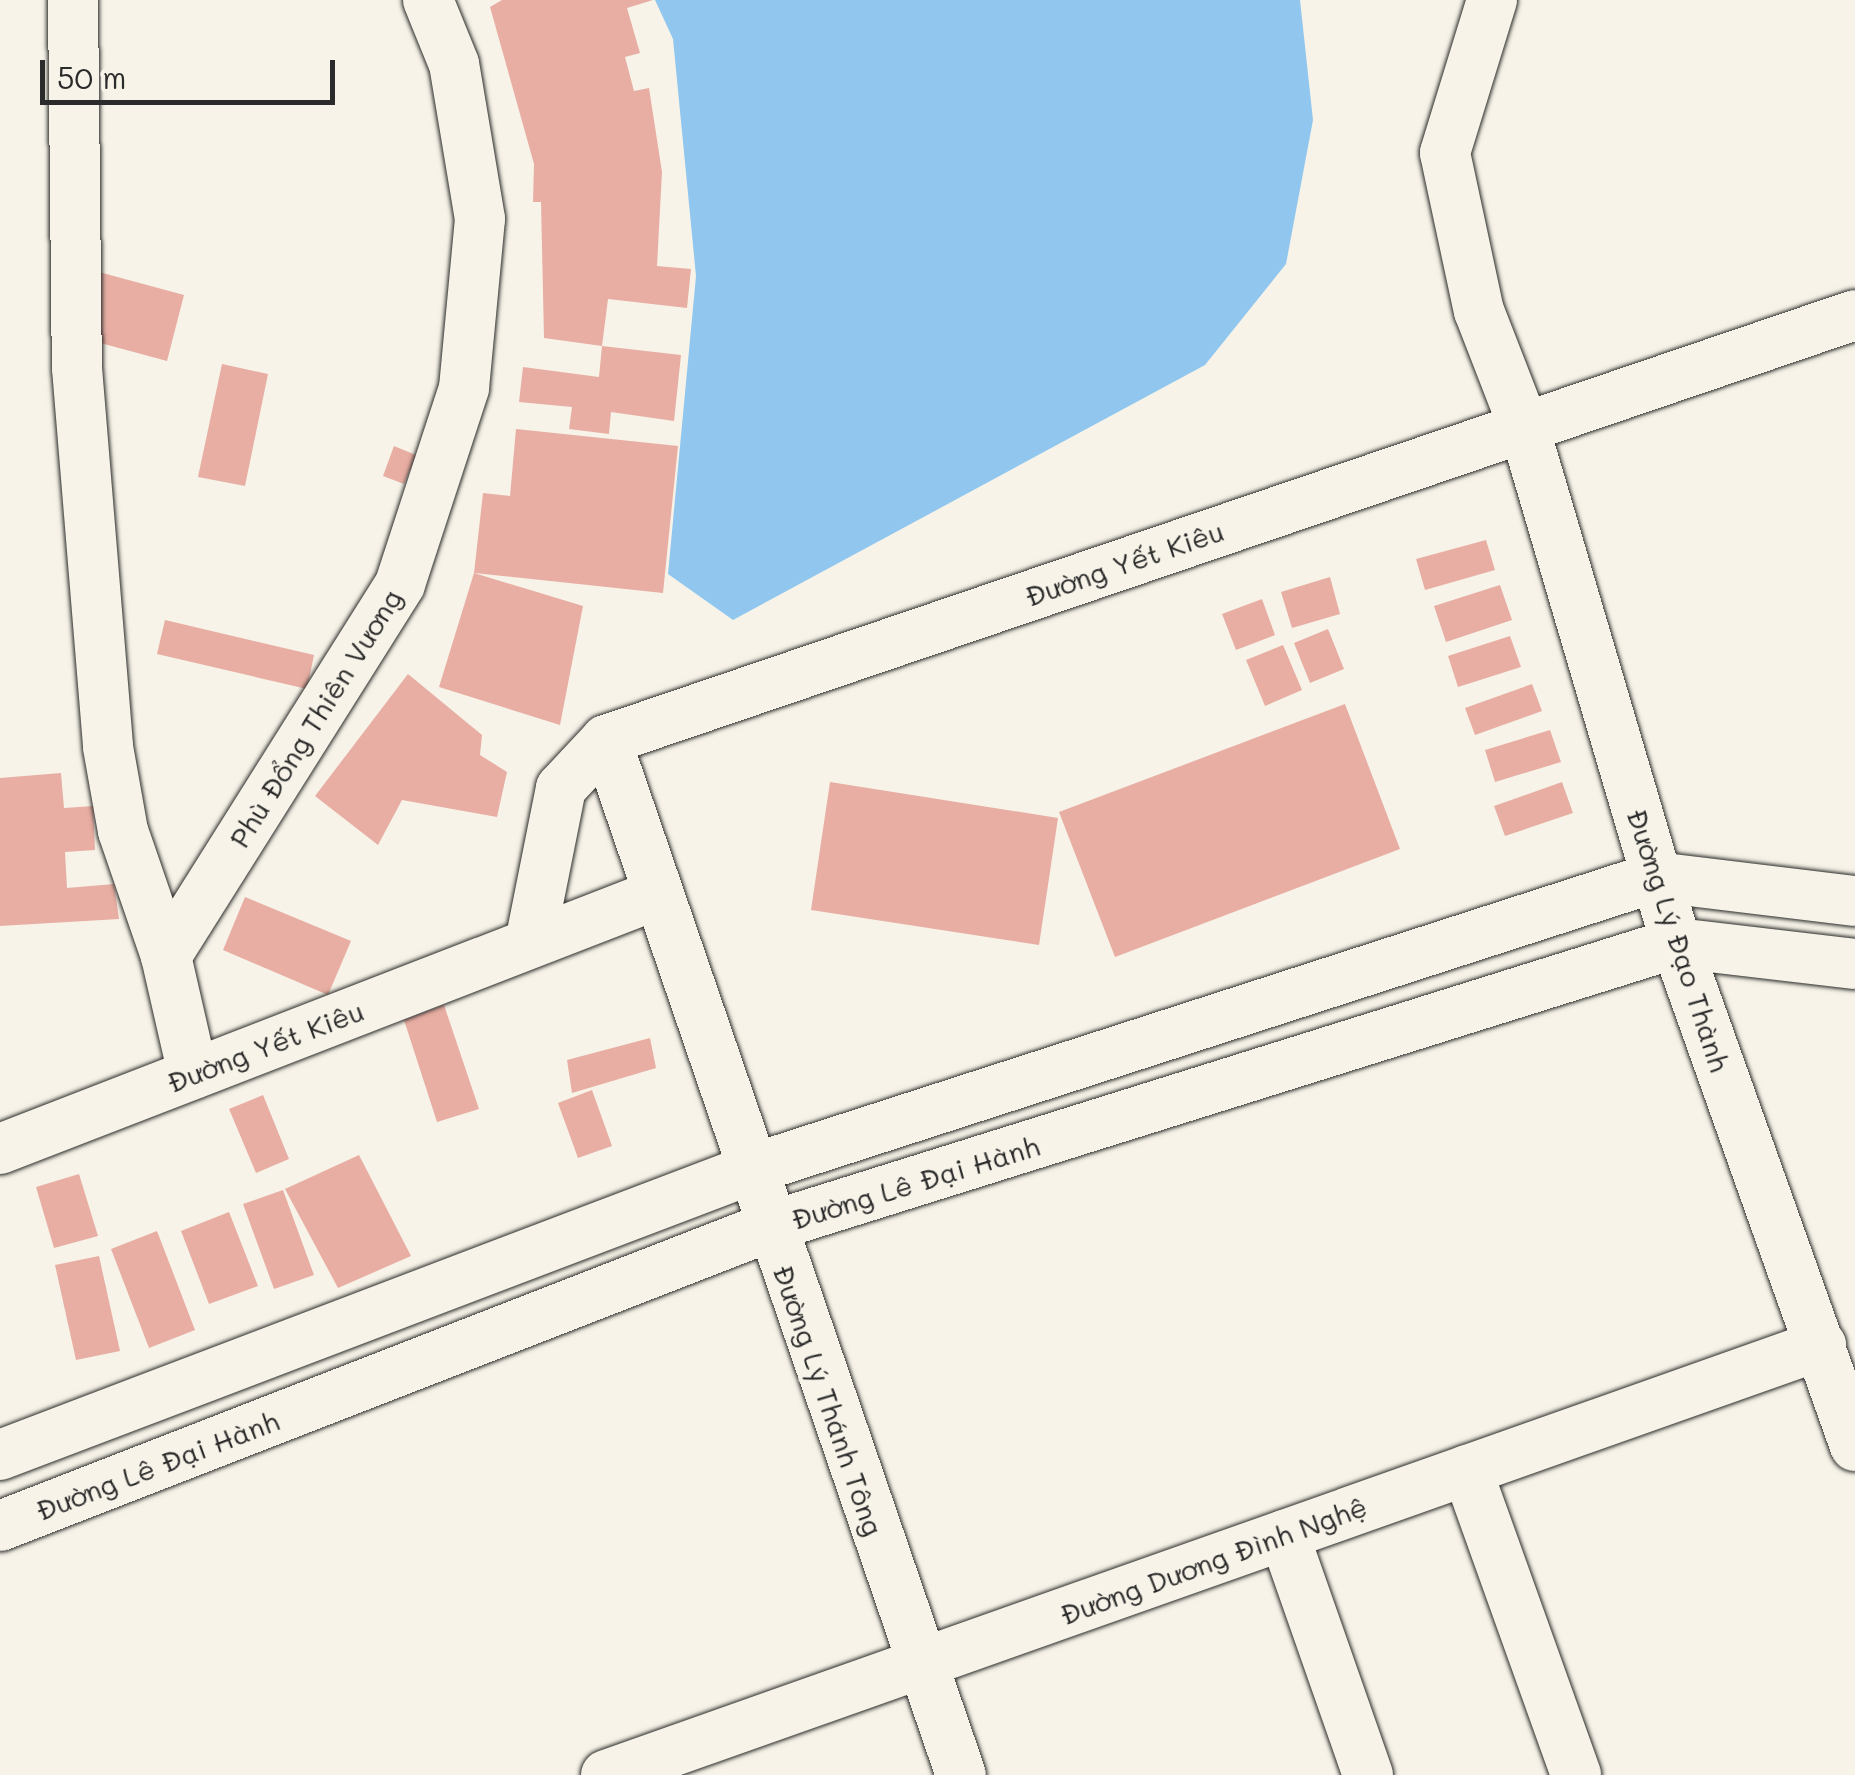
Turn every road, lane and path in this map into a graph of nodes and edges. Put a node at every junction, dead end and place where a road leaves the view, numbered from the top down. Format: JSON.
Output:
{"nodes":[{"id":1,"x":73,"y":0,"type":"edge"},
{"id":2,"x":428,"y":0,"type":"edge"},
{"id":3,"x":1492,"y":0,"type":"edge"},
{"id":4,"x":1855,"y":315,"type":"edge"},
{"id":5,"x":1524,"y":426,"type":"junction"},
{"id":6,"x":606,"y":740,"type":"junction"},
{"id":7,"x":1656,"y":876,"type":"junction"},
{"id":8,"x":658,"y":894,"type":"junction"},
{"id":9,"x":1855,"y":901,"type":"edge"},
{"id":10,"x":1676,"y":942,"type":"junction"},
{"id":11,"x":530,"y":944,"type":"junction"},
{"id":12,"x":166,"y":956,"type":"junction"},
{"id":13,"x":1855,"y":964,"type":"edge"},
{"id":14,"x":193,"y":1074,"type":"junction"},
{"id":15,"x":0,"y":1149,"type":"edge"},
{"id":16,"x":749,"y":1170,"type":"junction"},
{"id":17,"x":768,"y":1228,"type":"junction"},
{"id":18,"x":1821,"y":1345,"type":"junction"},
{"id":19,"x":1855,"y":1446,"type":"edge"},
{"id":20,"x":0,"y":1455,"type":"edge"},
{"id":21,"x":1467,"y":1470,"type":"junction"},
{"id":22,"x":0,"y":1526,"type":"edge"},
{"id":23,"x":1284,"y":1535,"type":"junction"},
{"id":24,"x":921,"y":1664,"type":"junction"},
{"id":25,"x":606,"y":1775,"type":"edge"},
{"id":26,"x":961,"y":1775,"type":"edge"},
{"id":27,"x":1368,"y":1775,"type":"edge"},
{"id":28,"x":1576,"y":1775,"type":"edge"}],
"edges":[{"from":1,"to":12,"type":"street"},
{"from":2,"to":12,"type":"street","name":"Phù Đổng Thiên Vương"},
{"from":3,"to":5,"type":"street","name":"Đường Lý Đạo Thành"},
{"from":4,"to":5,"type":"street","name":"Đường Yết Kiêu"},
{"from":5,"to":6,"type":"street","name":"Đường Yết Kiêu"},
{"from":5,"to":7,"type":"street","name":"Đường Lý Đạo Thành"},
{"from":6,"to":8,"type":"street","name":"Đường Lý Thánh Tông"},
{"from":6,"to":11,"type":"street","name":"Đường Yết Kiêu"},
{"from":7,"to":9,"type":"street"},
{"from":7,"to":10,"type":"street","name":"Đường Lý Đạo Thành"},
{"from":7,"to":16,"type":"street"},
{"from":8,"to":11,"type":"street","name":"Đường Yết Kiêu"},
{"from":8,"to":16,"type":"street","name":"Đường Lý Thánh Tông"},
{"from":10,"to":13,"type":"street","name":"Đường Lê Đại Hành"},
{"from":10,"to":17,"type":"street","name":"Đường Lê Đại Hành"},
{"from":10,"to":18,"type":"street","name":"Đường Lý Đạo Thành"},
{"from":11,"to":14,"type":"street","name":"Đường Yết Kiêu"},
{"from":12,"to":14,"type":"street"},
{"from":14,"to":15,"type":"street","name":"Đường Yết Kiêu"},
{"from":16,"to":17,"type":"street","name":"Đường Lý Thánh Tông"},
{"from":16,"to":20,"type":"street"},
{"from":17,"to":22,"type":"street","name":"Đường Lê Đại Hành"},
{"from":17,"to":24,"type":"street","name":"Đường Lý Thánh Tông"},
{"from":18,"to":19,"type":"street","name":"Đường Lý Đạo Thành"},
{"from":18,"to":21,"type":"street","name":"Đường Dương Đình Nghệ"},
{"from":21,"to":23,"type":"street","name":"Đường Dương Đình Nghệ"},
{"from":21,"to":28,"type":"street"},
{"from":23,"to":24,"type":"street","name":"Đường Dương Đình Nghệ"},
{"from":23,"to":27,"type":"street"},
{"from":24,"to":25,"type":"street","name":"Đường Dương Đình Nghệ"},
{"from":24,"to":26,"type":"street","name":"Đường Lý Thánh Tông"}]}
